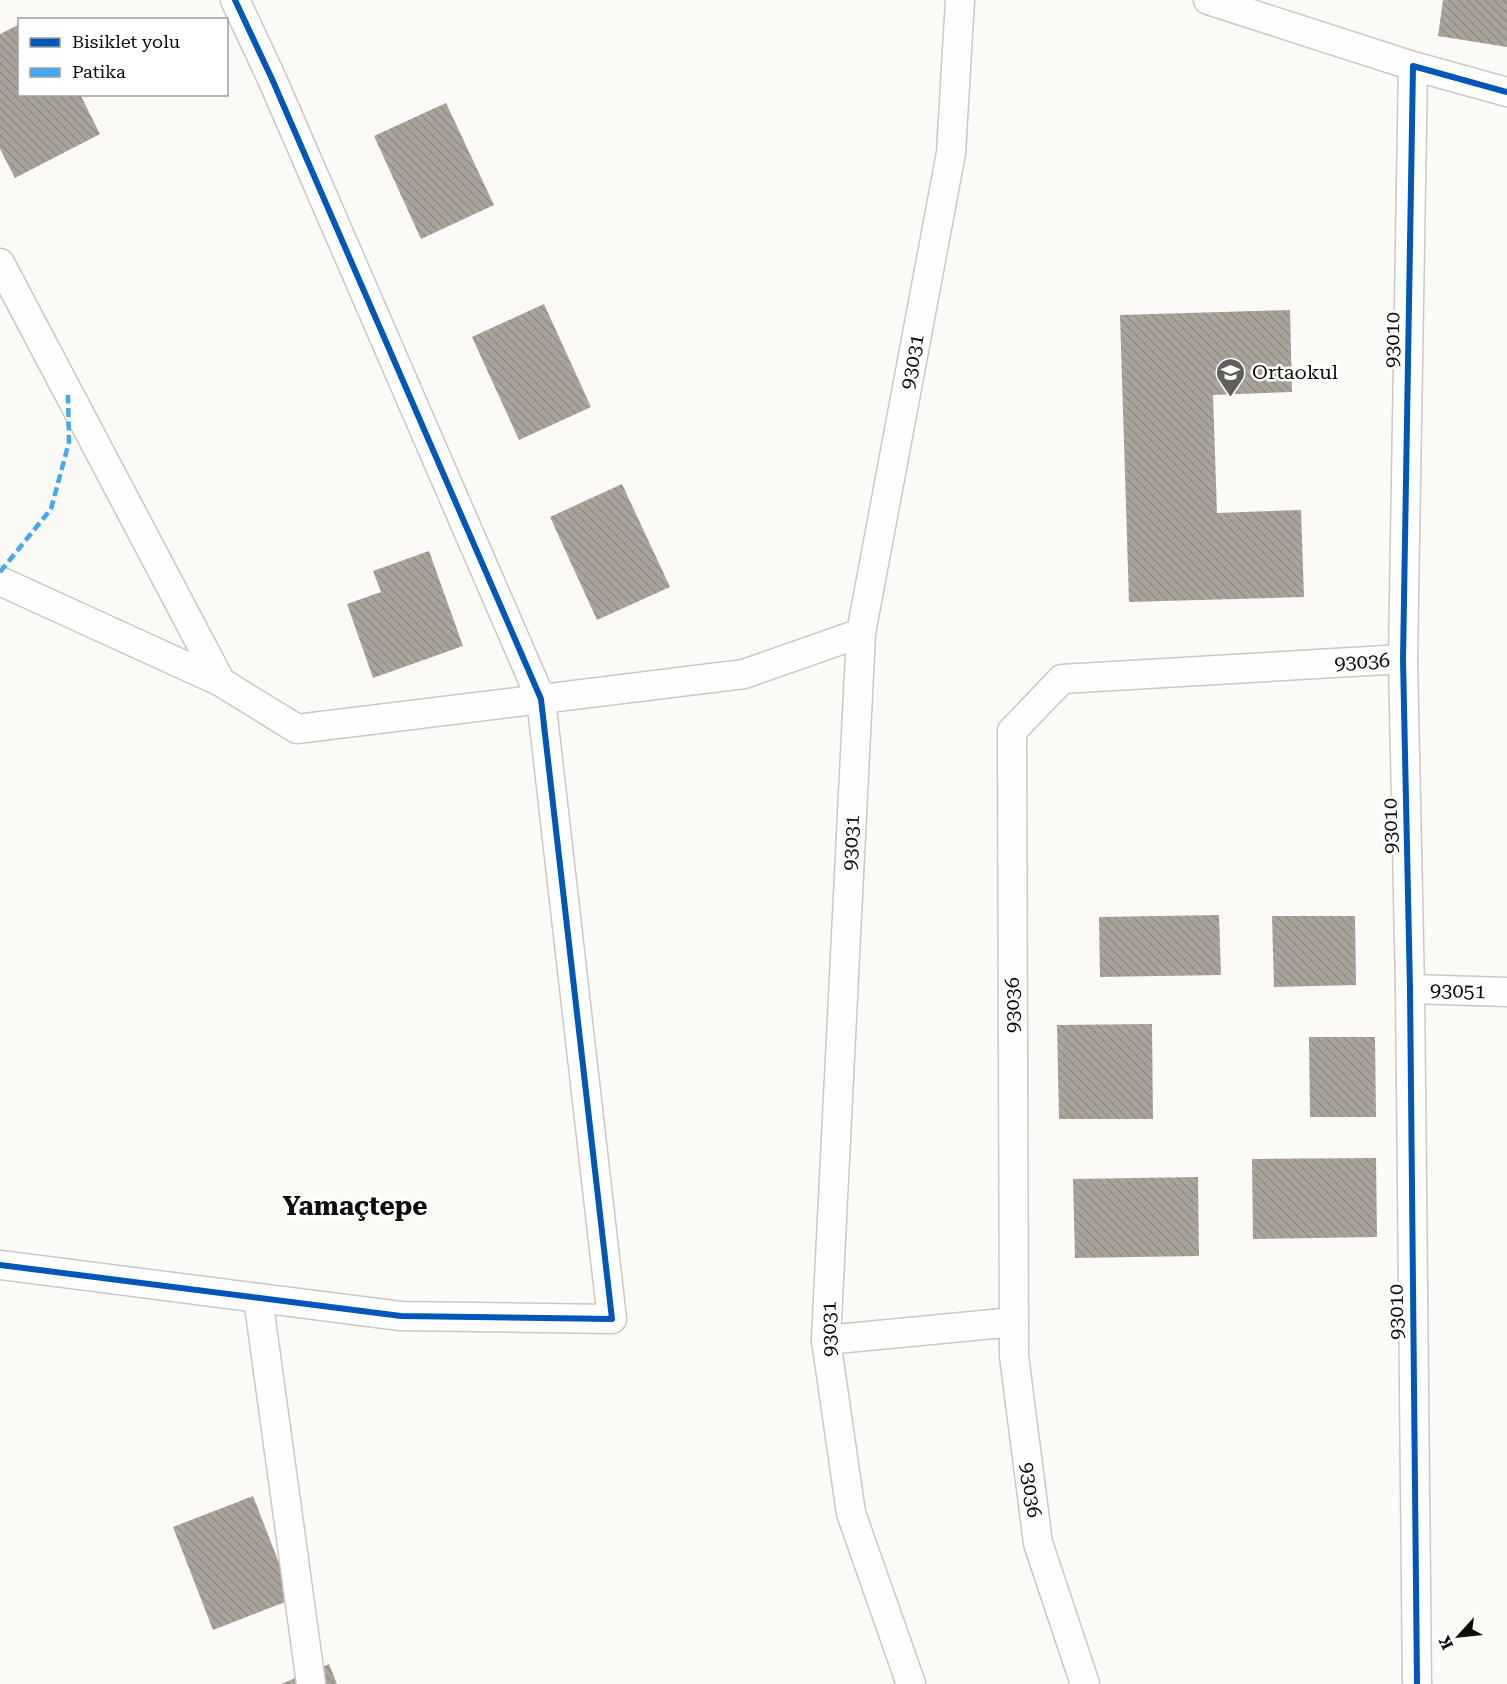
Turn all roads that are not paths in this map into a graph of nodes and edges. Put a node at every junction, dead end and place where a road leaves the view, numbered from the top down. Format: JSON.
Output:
{"nodes":[{"id":1,"x":235,"y":0,"type":"edge"},
{"id":2,"x":960,"y":0,"type":"edge"},
{"id":3,"x":1208,"y":0,"type":"edge"},
{"id":4,"x":1413,"y":66,"type":"junction"},
{"id":5,"x":1507,"y":92,"type":"edge"},
{"id":6,"x":0,"y":263,"type":"edge"},
{"id":7,"x":0,"y":581,"type":"edge"},
{"id":8,"x":861,"y":633,"type":"junction"},
{"id":9,"x":1403,"y":660,"type":"junction"},
{"id":10,"x":221,"y":682,"type":"junction"},
{"id":11,"x":541,"y":699,"type":"junction"},
{"id":12,"x":1410,"y":989,"type":"junction"},
{"id":13,"x":1507,"y":992,"type":"edge"},
{"id":14,"x":0,"y":1265,"type":"edge"},
{"id":15,"x":258,"y":1298,"type":"junction"},
{"id":16,"x":1014,"y":1322,"type":"junction"},
{"id":17,"x":826,"y":1340,"type":"junction"},
{"id":18,"x":311,"y":1684,"type":"edge"},
{"id":19,"x":911,"y":1684,"type":"edge"},
{"id":20,"x":1085,"y":1684,"type":"edge"},
{"id":21,"x":1417,"y":1684,"type":"edge"}],
"edges":[{"from":1,"to":11,"type":"street"},
{"from":2,"to":8,"type":"street","name":"93031"},
{"from":3,"to":4,"type":"street"},
{"from":4,"to":5,"type":"street"},
{"from":4,"to":9,"type":"street","name":"93010"},
{"from":6,"to":10,"type":"street"},
{"from":7,"to":10,"type":"street"},
{"from":8,"to":11,"type":"street"},
{"from":8,"to":17,"type":"street","name":"93031"},
{"from":9,"to":12,"type":"street","name":"93010"},
{"from":9,"to":16,"type":"street","name":"93036"},
{"from":10,"to":11,"type":"street"},
{"from":11,"to":15,"type":"street"},
{"from":12,"to":13,"type":"street","name":"93051"},
{"from":12,"to":21,"type":"street","name":"93010"},
{"from":14,"to":15,"type":"street"},
{"from":15,"to":18,"type":"street"},
{"from":16,"to":17,"type":"street"},
{"from":16,"to":20,"type":"street","name":"93036"},
{"from":17,"to":19,"type":"street","name":"93031"}]}
